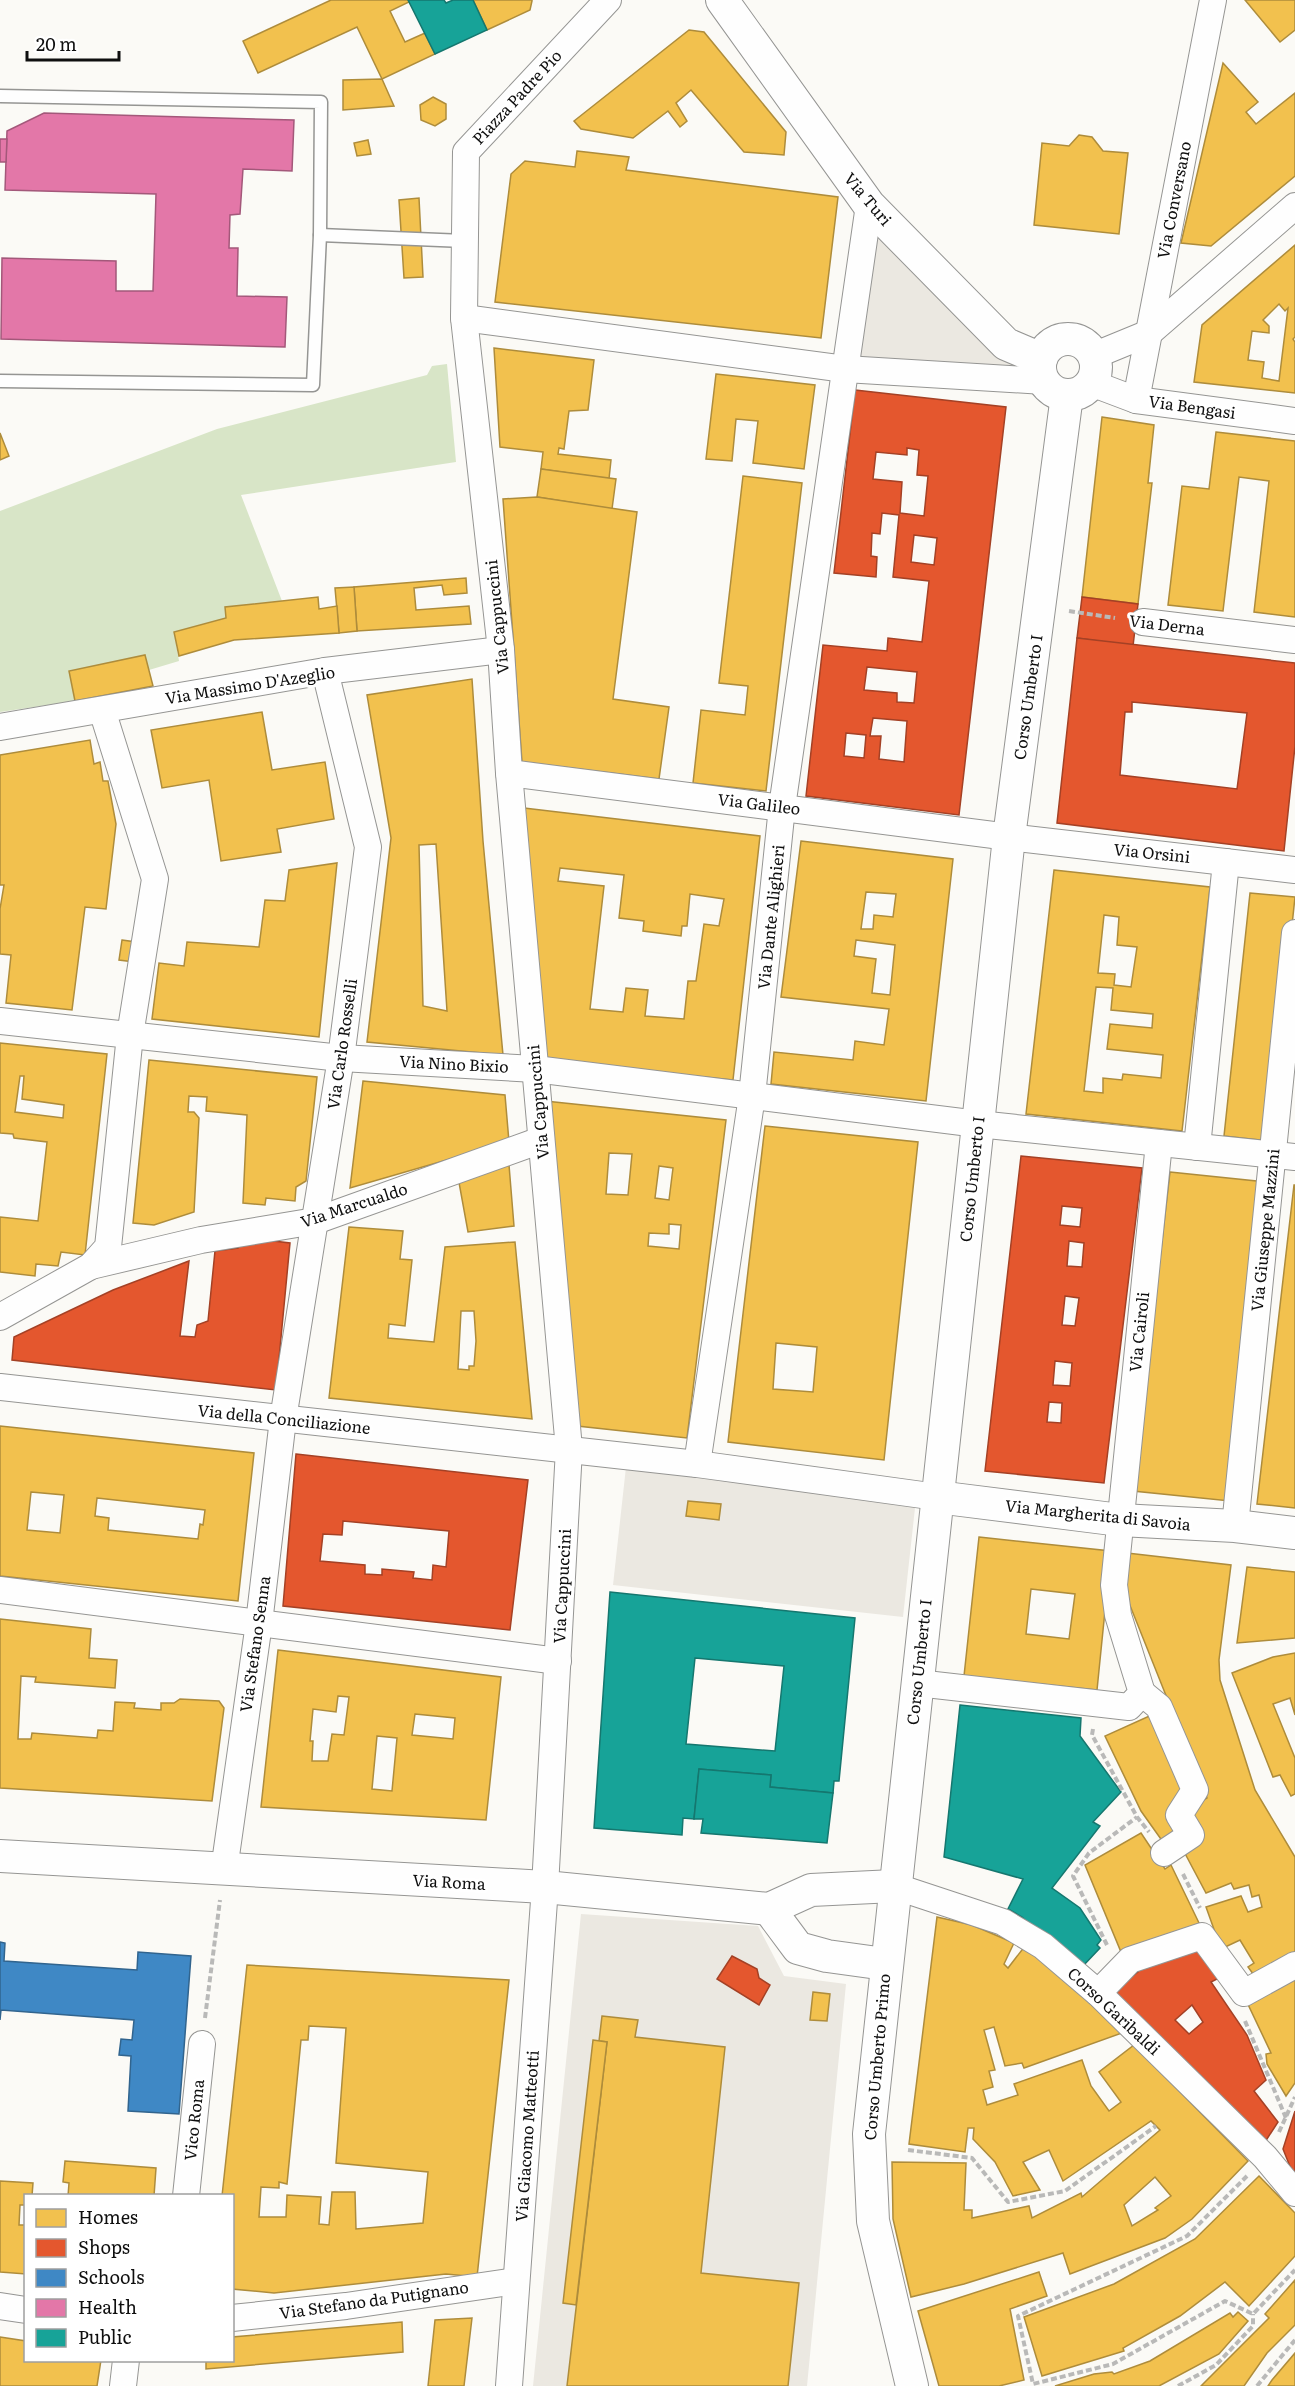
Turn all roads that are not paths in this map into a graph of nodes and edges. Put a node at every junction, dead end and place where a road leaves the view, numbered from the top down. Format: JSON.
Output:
{"nodes":[{"id":1,"x":608,"y":0,"type":"edge"},
{"id":2,"x":1213,"y":0,"type":"edge"},
{"id":3,"x":720,"y":3,"type":"edge"},
{"id":4,"x":0,"y":96,"type":"edge"},
{"id":5,"x":869,"y":204,"type":"junction"},
{"id":6,"x":1295,"y":206,"type":"edge"},
{"id":7,"x":320,"y":235,"type":"junction"},
{"id":8,"x":464,"y":241,"type":"junction"},
{"id":9,"x":464,"y":318,"type":"junction"},
{"id":10,"x":1149,"y":333,"type":"junction"},
{"id":11,"x":845,"y":369,"type":"junction"},
{"id":12,"x":1067,"y":375,"type":"junction"},
{"id":13,"x":0,"y":381,"type":"edge"},
{"id":14,"x":1136,"y":400,"type":"junction"},
{"id":15,"x":1295,"y":421,"type":"edge"},
{"id":16,"x":1143,"y":622,"type":"road end"},
{"id":17,"x":1295,"y":640,"type":"edge"},
{"id":18,"x":501,"y":650,"type":"junction"},
{"id":19,"x":325,"y":671,"type":"junction"},
{"id":20,"x":102,"y":710,"type":"junction"},
{"id":21,"x":0,"y":727,"type":"edge"},
{"id":22,"x":509,"y":772,"type":"junction"},
{"id":23,"x":783,"y":807,"type":"junction"},
{"id":24,"x":1009,"y":837,"type":"junction"},
{"id":25,"x":1226,"y":862,"type":"junction"},
{"id":26,"x":1295,"y":870,"type":"edge"},
{"id":27,"x":1295,"y":933,"type":"edge"},
{"id":28,"x":0,"y":1021,"type":"edge"},
{"id":29,"x":130,"y":1035,"type":"junction"},
{"id":30,"x":341,"y":1058,"type":"junction"},
{"id":31,"x":535,"y":1069,"type":"junction"},
{"id":32,"x":752,"y":1096,"type":"junction"},
{"id":33,"x":978,"y":1124,"type":"junction"},
{"id":34,"x":541,"y":1140,"type":"junction"},
{"id":35,"x":1159,"y":1143,"type":"junction"},
{"id":36,"x":1197,"y":1147,"type":"junction"},
{"id":37,"x":1284,"y":1156,"type":"edge"},
{"id":38,"x":315,"y":1221,"type":"junction"},
{"id":39,"x":91,"y":1266,"type":"junction"},
{"id":40,"x":0,"y":1317,"type":"edge"},
{"id":41,"x":0,"y":1387,"type":"edge"},
{"id":42,"x":284,"y":1419,"type":"junction"},
{"id":43,"x":569,"y":1449,"type":"junction"},
{"id":44,"x":697,"y":1464,"type":"junction"},
{"id":45,"x":937,"y":1497,"type":"junction"},
{"id":46,"x":1120,"y":1520,"type":"junction"},
{"id":47,"x":1236,"y":1526,"type":"junction"},
{"id":48,"x":1295,"y":1533,"type":"edge"},
{"id":49,"x":0,"y":1590,"type":"edge"},
{"id":50,"x":259,"y":1623,"type":"junction"},
{"id":51,"x":558,"y":1662,"type":"junction"},
{"id":52,"x":917,"y":1683,"type":"junction"},
{"id":53,"x":1142,"y":1693,"type":"junction"},
{"id":54,"x":1164,"y":1853,"type":"road end"},
{"id":55,"x":0,"y":1856,"type":"edge"},
{"id":56,"x":224,"y":1870,"type":"junction"},
{"id":57,"x":894,"y":1886,"type":"junction"},
{"id":58,"x":545,"y":1887,"type":"junction"},
{"id":59,"x":769,"y":1909,"type":"junction"},
{"id":60,"x":885,"y":1964,"type":"junction"},
{"id":61,"x":1295,"y":1965,"type":"edge"},
{"id":62,"x":1098,"y":1993,"type":"junction"},
{"id":63,"x":202,"y":2044,"type":"road end"},
{"id":64,"x":1295,"y":2193,"type":"edge"},
{"id":65,"x":186,"y":2194,"type":"edge"},
{"id":66,"x":516,"y":2281,"type":"junction"},
{"id":67,"x":0,"y":2306,"type":"edge"},
{"id":68,"x":24,"y":2310,"type":"edge"},
{"id":69,"x":234,"y":2318,"type":"edge"},
{"id":70,"x":126,"y":2362,"type":"edge"},
{"id":71,"x":123,"y":2386,"type":"edge"},
{"id":72,"x":509,"y":2386,"type":"edge"},
{"id":73,"x":912,"y":2386,"type":"edge"}],
"edges":[{"from":1,"to":8,"type":"street","name":"Piazza Padre Pio"},
{"from":2,"to":10,"type":"street","name":"Via Conversano"},
{"from":3,"to":5,"type":"street","name":"Via Turi"},
{"from":4,"to":7,"type":"lane"},
{"from":5,"to":11,"type":"street","name":"Via Dante Alighieri"},
{"from":5,"to":12,"type":"street","name":"Via Turi"},
{"from":6,"to":10,"type":"street"},
{"from":7,"to":8,"type":"lane"},
{"from":7,"to":13,"type":"lane"},
{"from":8,"to":9,"type":"street","name":"Piazza Padre Pio"},
{"from":9,"to":11,"type":"street"},
{"from":9,"to":18,"type":"street","name":"Via Cappuccini"},
{"from":10,"to":12,"type":"street"},
{"from":10,"to":14,"type":"street","name":"Via Conversano"},
{"from":11,"to":12,"type":"street"},
{"from":11,"to":23,"type":"street","name":"Via Dante Alighieri"},
{"from":12,"to":14,"type":"street","name":"Via Bengasi"},
{"from":12,"to":24,"type":"street","name":"Corso Umberto I"},
{"from":14,"to":15,"type":"street","name":"Via Bengasi"},
{"from":16,"to":17,"type":"street","name":"Via Derna"},
{"from":18,"to":19,"type":"street","name":"Via Massimo D'Azeglio"},
{"from":18,"to":22,"type":"street","name":"Via Cappuccini"},
{"from":19,"to":20,"type":"street","name":"Via Massimo D'Azeglio"},
{"from":19,"to":30,"type":"street","name":"Via Carlo Rosselli"},
{"from":20,"to":21,"type":"street","name":"Via Massimo D'Azeglio"},
{"from":20,"to":29,"type":"street"},
{"from":22,"to":23,"type":"street","name":"Via Galileo"},
{"from":22,"to":31,"type":"street","name":"Via Cappuccini"},
{"from":23,"to":24,"type":"street","name":"Via Galileo"},
{"from":23,"to":32,"type":"street","name":"Via Dante Alighieri"},
{"from":24,"to":25,"type":"street","name":"Via Orsini"},
{"from":24,"to":33,"type":"street","name":"Corso Umberto I"},
{"from":25,"to":26,"type":"street","name":"Via Orsini"},
{"from":25,"to":36,"type":"street"},
{"from":27,"to":37,"type":"street","name":"Via Giuseppe Mazzini"},
{"from":28,"to":29,"type":"street","name":"Via Nino Bixio"},
{"from":29,"to":30,"type":"street","name":"Via Nino Bixio"},
{"from":29,"to":39,"type":"street"},
{"from":30,"to":31,"type":"street","name":"Via Nino Bixio"},
{"from":30,"to":38,"type":"street","name":"Via Carlo Rosselli"},
{"from":31,"to":32,"type":"street","name":"Via Nino Bixio"},
{"from":31,"to":34,"type":"street","name":"Via Cappuccini"},
{"from":32,"to":33,"type":"street","name":"Via Nino Bixio"},
{"from":32,"to":44,"type":"street","name":"Via Dante Alighieri"},
{"from":33,"to":35,"type":"street","name":"Via Nino Bixio"},
{"from":33,"to":45,"type":"street","name":"Corso Umberto I"},
{"from":34,"to":38,"type":"street","name":"Via Marcualdo"},
{"from":34,"to":43,"type":"street","name":"Via Cappuccini"},
{"from":35,"to":36,"type":"street","name":"Via Nino Bixio"},
{"from":35,"to":46,"type":"street","name":"Via Cairoli"},
{"from":36,"to":37,"type":"street","name":"Via Nino Bixio"},
{"from":37,"to":47,"type":"street","name":"Via Giuseppe Mazzini"},
{"from":38,"to":39,"type":"street","name":"Via Marcualdo"},
{"from":38,"to":42,"type":"street","name":"Via Carlo Rosselli"},
{"from":39,"to":40,"type":"street"},
{"from":41,"to":42,"type":"street","name":"Via della Conciliazione"},
{"from":42,"to":43,"type":"street","name":"Via della Conciliazione"},
{"from":42,"to":50,"type":"street","name":"Via Stefano Senna"},
{"from":43,"to":44,"type":"street","name":"Via della Conciliazione"},
{"from":43,"to":51,"type":"street","name":"Via Cappuccini"},
{"from":44,"to":45,"type":"street","name":"Via della Conciliazione"},
{"from":45,"to":46,"type":"street","name":"Via Margherita di Savoia"},
{"from":45,"to":52,"type":"street","name":"Corso Umberto I"},
{"from":46,"to":47,"type":"street","name":"Via Margherita di Savoia"},
{"from":46,"to":53,"type":"street","name":"Via Cairoli"},
{"from":47,"to":48,"type":"street","name":"Via Margherita di Savoia"},
{"from":49,"to":50,"type":"street"},
{"from":50,"to":51,"type":"street"},
{"from":50,"to":56,"type":"street","name":"Via Stefano Senna"},
{"from":51,"to":58,"type":"street","name":"Via Cappuccini"},
{"from":52,"to":53,"type":"street"},
{"from":52,"to":57,"type":"street","name":"Corso Umberto I"},
{"from":53,"to":54,"type":"street"},
{"from":55,"to":56,"type":"street","name":"Via Roma"},
{"from":56,"to":58,"type":"street","name":"Via Roma"},
{"from":57,"to":59,"type":"street","name":"Via Roma"},
{"from":57,"to":60,"type":"street","name":"Corso Umberto I"},
{"from":57,"to":62,"type":"street","name":"Corso Garibaldi"},
{"from":58,"to":59,"type":"street","name":"Via Roma"},
{"from":58,"to":66,"type":"street","name":"Via Giacomo Matteotti"},
{"from":59,"to":60,"type":"street"},
{"from":60,"to":73,"type":"street","name":"Corso Umberto Primo"},
{"from":61,"to":62,"type":"street"},
{"from":62,"to":64,"type":"street","name":"Corso Garibaldi"},
{"from":63,"to":65,"type":"street","name":"Vico Roma"},
{"from":66,"to":69,"type":"street","name":"Via Stefano da Putignano"},
{"from":66,"to":72,"type":"street","name":"Via Giacomo Matteotti"},
{"from":67,"to":68,"type":"street"},
{"from":70,"to":71,"type":"street"}]}
